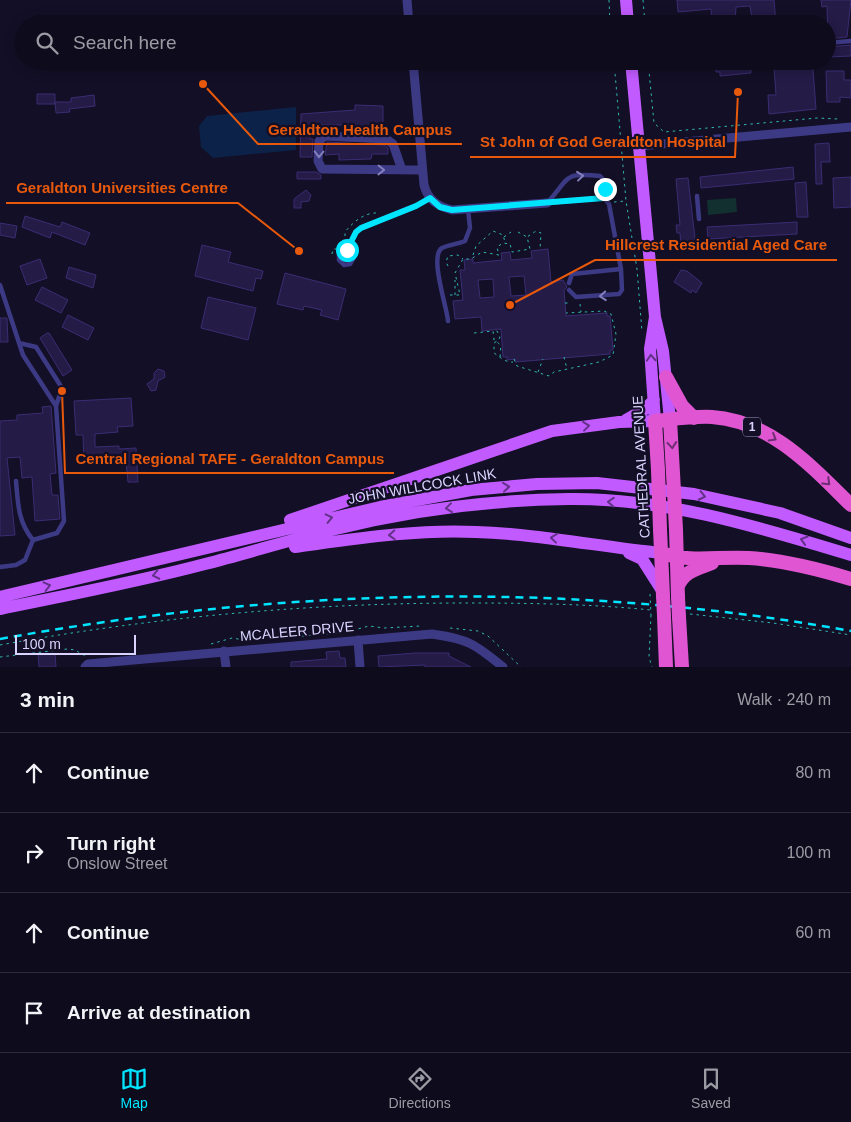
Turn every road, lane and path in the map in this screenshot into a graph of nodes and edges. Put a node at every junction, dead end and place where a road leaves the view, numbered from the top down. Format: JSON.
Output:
{"nodes":[{"id":1,"x":407,"y":0,"type":"edge"},
{"id":2,"x":414,"y":0,"type":"edge"},
{"id":3,"x":609,"y":0,"type":"edge"},
{"id":4,"x":626,"y":0,"type":"edge"},
{"id":5,"x":643,"y":0,"type":"edge"},
{"id":6,"x":409,"y":15,"type":"edge"},
{"id":7,"x":610,"y":15,"type":"edge"},
{"id":8,"x":627,"y":15,"type":"edge"},
{"id":9,"x":644,"y":15,"type":"edge"},
{"id":10,"x":851,"y":41,"type":"edge"},
{"id":11,"x":836,"y":42,"type":"edge"},
{"id":12,"x":414,"y":70,"type":"edge"},
{"id":13,"x":615,"y":70,"type":"edge"},
{"id":14,"x":632,"y":70,"type":"edge"},
{"id":15,"x":649,"y":70,"type":"edge"},
{"id":16,"x":848,"y":123,"type":"edge"},
{"id":17,"x":639,"y":146,"type":"junction"},
{"id":18,"x":402,"y":170,"type":"junction"},
{"id":19,"x":422,"y":170,"type":"junction"},
{"id":20,"x":697,"y":196,"type":"dead end"},
{"id":21,"x":430,"y":198,"type":"junction"},
{"id":22,"x":604,"y":198,"type":"junction"},
{"id":23,"x":626,"y":201,"type":"junction"},
{"id":24,"x":612,"y":202,"type":"dead end"},
{"id":25,"x":547,"y":203,"type":"junction"},
{"id":26,"x":468,"y":209,"type":"junction"},
{"id":27,"x":699,"y":220,"type":"dead end"},
{"id":28,"x":511,"y":232,"type":"dead end"},
{"id":29,"x":518,"y":232,"type":"dead end"},
{"id":30,"x":504,"y":237,"type":"junction"},
{"id":31,"x":527,"y":237,"type":"junction"},
{"id":32,"x":505,"y":242,"type":"junction"},
{"id":33,"x":347,"y":250,"type":"dead end"},
{"id":34,"x":540,"y":250,"type":"dead end"},
{"id":35,"x":473,"y":256,"type":"junction"},
{"id":36,"x":463,"y":259,"type":"junction"},
{"id":37,"x":448,"y":266,"type":"dead end"},
{"id":38,"x":620,"y":269,"type":"junction"},
{"id":39,"x":456,"y":279,"type":"junction"},
{"id":40,"x":569,"y":283,"type":"dead end"},
{"id":41,"x":0,"y":285,"type":"edge"},
{"id":42,"x":569,"y":290,"type":"dead end"},
{"id":43,"x":444,"y":296,"type":"junction"},
{"id":44,"x":456,"y":296,"type":"junction"},
{"id":45,"x":457,"y":300,"type":"dead end"},
{"id":46,"x":581,"y":305,"type":"dead end"},
{"id":47,"x":581,"y":312,"type":"junction"},
{"id":48,"x":566,"y":313,"type":"dead end"},
{"id":49,"x":655,"y":317,"type":"junction"},
{"id":50,"x":448,"y":321,"type":"dead end"},
{"id":51,"x":493,"y":331,"type":"junction"},
{"id":52,"x":474,"y":333,"type":"dead end"},
{"id":53,"x":642,"y":335,"type":"dead end"},
{"id":54,"x":19,"y":342,"type":"junction"},
{"id":55,"x":497,"y":342,"type":"junction"},
{"id":56,"x":500,"y":357,"type":"junction"},
{"id":57,"x":564,"y":358,"type":"dead end"},
{"id":58,"x":543,"y":359,"type":"dead end"},
{"id":59,"x":568,"y":370,"type":"junction"},
{"id":60,"x":538,"y":372,"type":"junction"},
{"id":61,"x":666,"y":377,"type":"junction"},
{"id":62,"x":654,"y":400,"type":"junction"},
{"id":63,"x":56,"y":406,"type":"junction"},
{"id":64,"x":694,"y":418,"type":"junction"},
{"id":65,"x":670,"y":420,"type":"junction"},
{"id":66,"x":655,"y":421,"type":"junction"},
{"id":67,"x":619,"y":422,"type":"junction"},
{"id":68,"x":16,"y":481,"type":"dead end"},
{"id":69,"x":851,"y":505,"type":"edge"},
{"id":70,"x":851,"y":538,"type":"edge"},
{"id":71,"x":33,"y":540,"type":"junction"},
{"id":72,"x":620,"y":549,"type":"junction"},
{"id":73,"x":662,"y":553,"type":"junction"},
{"id":74,"x":851,"y":554,"type":"edge"},
{"id":75,"x":162,"y":558,"type":"junction"},
{"id":76,"x":677,"y":558,"type":"junction"},
{"id":77,"x":722,"y":560,"type":"junction"},
{"id":78,"x":204,"y":565,"type":"junction"},
{"id":79,"x":0,"y":567,"type":"edge"},
{"id":80,"x":851,"y":579,"type":"edge"},
{"id":81,"x":678,"y":592,"type":"junction"},
{"id":82,"x":659,"y":594,"type":"junction"},
{"id":83,"x":0,"y":597,"type":"edge"},
{"id":84,"x":0,"y":609,"type":"edge"},
{"id":85,"x":656,"y":614,"type":"junction"},
{"id":86,"x":684,"y":616,"type":"junction"},
{"id":87,"x":851,"y":636,"type":"edge"},
{"id":88,"x":358,"y":640,"type":"junction"},
{"id":89,"x":0,"y":646,"type":"edge"},
{"id":90,"x":224,"y":651,"type":"junction"},
{"id":91,"x":0,"y":657,"type":"edge"},
{"id":92,"x":85,"y":663,"type":"edge"},
{"id":93,"x":226,"y":667,"type":"edge"},
{"id":94,"x":360,"y":667,"type":"edge"},
{"id":95,"x":503,"y":667,"type":"edge"},
{"id":96,"x":652,"y":667,"type":"edge"},
{"id":97,"x":666,"y":667,"type":"edge"},
{"id":98,"x":682,"y":667,"type":"edge"}],
"edges":[{"from":1,"to":2,"type":"lane"},
{"from":1,"to":6,"type":"street"},
{"from":3,"to":7,"type":"path"},
{"from":4,"to":8,"type":"main road"},
{"from":5,"to":9,"type":"path"},
{"from":10,"to":11,"type":"lane"},
{"from":12,"to":19,"type":"street"},
{"from":13,"to":23,"type":"path"},
{"from":14,"to":17,"type":"main road","name":"CATHEDRAL AVENUE"},
{"from":15,"to":16,"type":"path"},
{"from":16,"to":17,"type":"street"},
{"from":17,"to":49,"type":"main road","name":"CATHEDRAL AVENUE"},
{"from":18,"to":18,"type":"street","one_way":true},
{"from":18,"to":19,"type":"street"},
{"from":19,"to":21,"type":"street"},
{"from":20,"to":27,"type":"lane"},
{"from":21,"to":26,"type":"street"},
{"from":21,"to":33,"type":"lane"},
{"from":22,"to":25,"type":"lane"},
{"from":25,"to":22,"type":"lane","one_way":true},
{"from":22,"to":38,"type":"lane"},
{"from":23,"to":24,"type":"path"},
{"from":23,"to":53,"type":"path"},
{"from":25,"to":26,"type":"street"},
{"from":26,"to":43,"type":"lane"},
{"from":28,"to":30,"type":"path"},
{"from":29,"to":31,"type":"path"},
{"from":30,"to":32,"type":"path"},
{"from":30,"to":35,"type":"path"},
{"from":31,"to":32,"type":"path"},
{"from":31,"to":34,"type":"path"},
{"from":32,"to":35,"type":"path"},
{"from":35,"to":36,"type":"path"},
{"from":36,"to":37,"type":"path"},
{"from":36,"to":39,"type":"path"},
{"from":38,"to":40,"type":"lane"},
{"from":38,"to":42,"type":"lane","one_way":true},
{"from":39,"to":44,"type":"path"},
{"from":39,"to":44,"type":"path"},
{"from":41,"to":54,"type":"lane"},
{"from":43,"to":44,"type":"path"},
{"from":43,"to":50,"type":"lane"},
{"from":44,"to":45,"type":"path"},
{"from":46,"to":47,"type":"path"},
{"from":47,"to":48,"type":"path"},
{"from":47,"to":59,"type":"path"},
{"from":49,"to":61,"type":"main road","name":"CATHEDRAL AVENUE"},
{"from":62,"to":49,"type":"main road","name":"CATHEDRAL AVENUE","one_way":true},
{"from":51,"to":52,"type":"path"},
{"from":51,"to":55,"type":"path"},
{"from":51,"to":55,"type":"path"},
{"from":54,"to":63,"type":"lane"},
{"from":54,"to":63,"type":"lane"},
{"from":55,"to":56,"type":"path"},
{"from":55,"to":56,"type":"path"},
{"from":56,"to":60,"type":"path"},
{"from":57,"to":59,"type":"path"},
{"from":58,"to":60,"type":"path"},
{"from":59,"to":60,"type":"path"},
{"from":61,"to":64,"type":"highway"},
{"from":61,"to":65,"type":"main road","name":"CATHEDRAL AVENUE"},
{"from":62,"to":66,"type":"main road","name":"CATHEDRAL AVENUE"},
{"from":62,"to":67,"type":"main road"},
{"from":63,"to":71,"type":"lane"},
{"from":64,"to":65,"type":"highway","number":"1"},
{"from":64,"to":69,"type":"highway","number":"1","one_way":true},
{"from":65,"to":66,"type":"highway","number":"1"},
{"from":65,"to":76,"type":"highway","one_way":true,"bridge":true},
{"from":66,"to":67,"type":"main road"},
{"from":66,"to":73,"type":"highway","name":"CATHEDRAL AVENUE","bridge":true},
{"from":75,"to":67,"type":"main road","one_way":true},
{"from":68,"to":71,"type":"lane"},
{"from":75,"to":70,"type":"main road","name":"JOHN WILLCOCK LINK","one_way":true},
{"from":71,"to":79,"type":"lane"},
{"from":72,"to":73,"type":"main road"},
{"from":72,"to":78,"type":"main road","one_way":true},
{"from":72,"to":82,"type":"main road"},
{"from":73,"to":76,"type":"highway"},
{"from":73,"to":82,"type":"highway","name":"CATHEDRAL AVENUE"},
{"from":74,"to":78,"type":"main road","name":"JOHN WILLCOCK LINK","one_way":true},
{"from":83,"to":75,"type":"main road","name":"JOHN WILLCOCK LINK","one_way":true},
{"from":76,"to":77,"type":"highway"},
{"from":76,"to":81,"type":"highway"},
{"from":77,"to":80,"type":"highway"},
{"from":77,"to":81,"type":"highway"},
{"from":78,"to":84,"type":"main road","name":"JOHN WILLCOCK LINK","one_way":true},
{"from":81,"to":86,"type":"highway","bridge":true},
{"from":82,"to":85,"type":"highway","name":"CATHEDRAL AVENUE","bridge":true},
{"from":82,"to":85,"type":"path","bridge":true},
{"from":85,"to":89,"type":"path"},
{"from":85,"to":96,"type":"path"},
{"from":85,"to":97,"type":"highway","name":"CATHEDRAL AVENUE"},
{"from":86,"to":87,"type":"path"},
{"from":86,"to":98,"type":"highway"},
{"from":88,"to":90,"type":"street","name":"MCALEER DRIVE"},
{"from":88,"to":94,"type":"street"},
{"from":88,"to":95,"type":"street","name":"MCALEER DRIVE"},
{"from":90,"to":92,"type":"street","name":"MCALEER DRIVE"},
{"from":90,"to":93,"type":"street"},
{"from":91,"to":92,"type":"path"}]}
